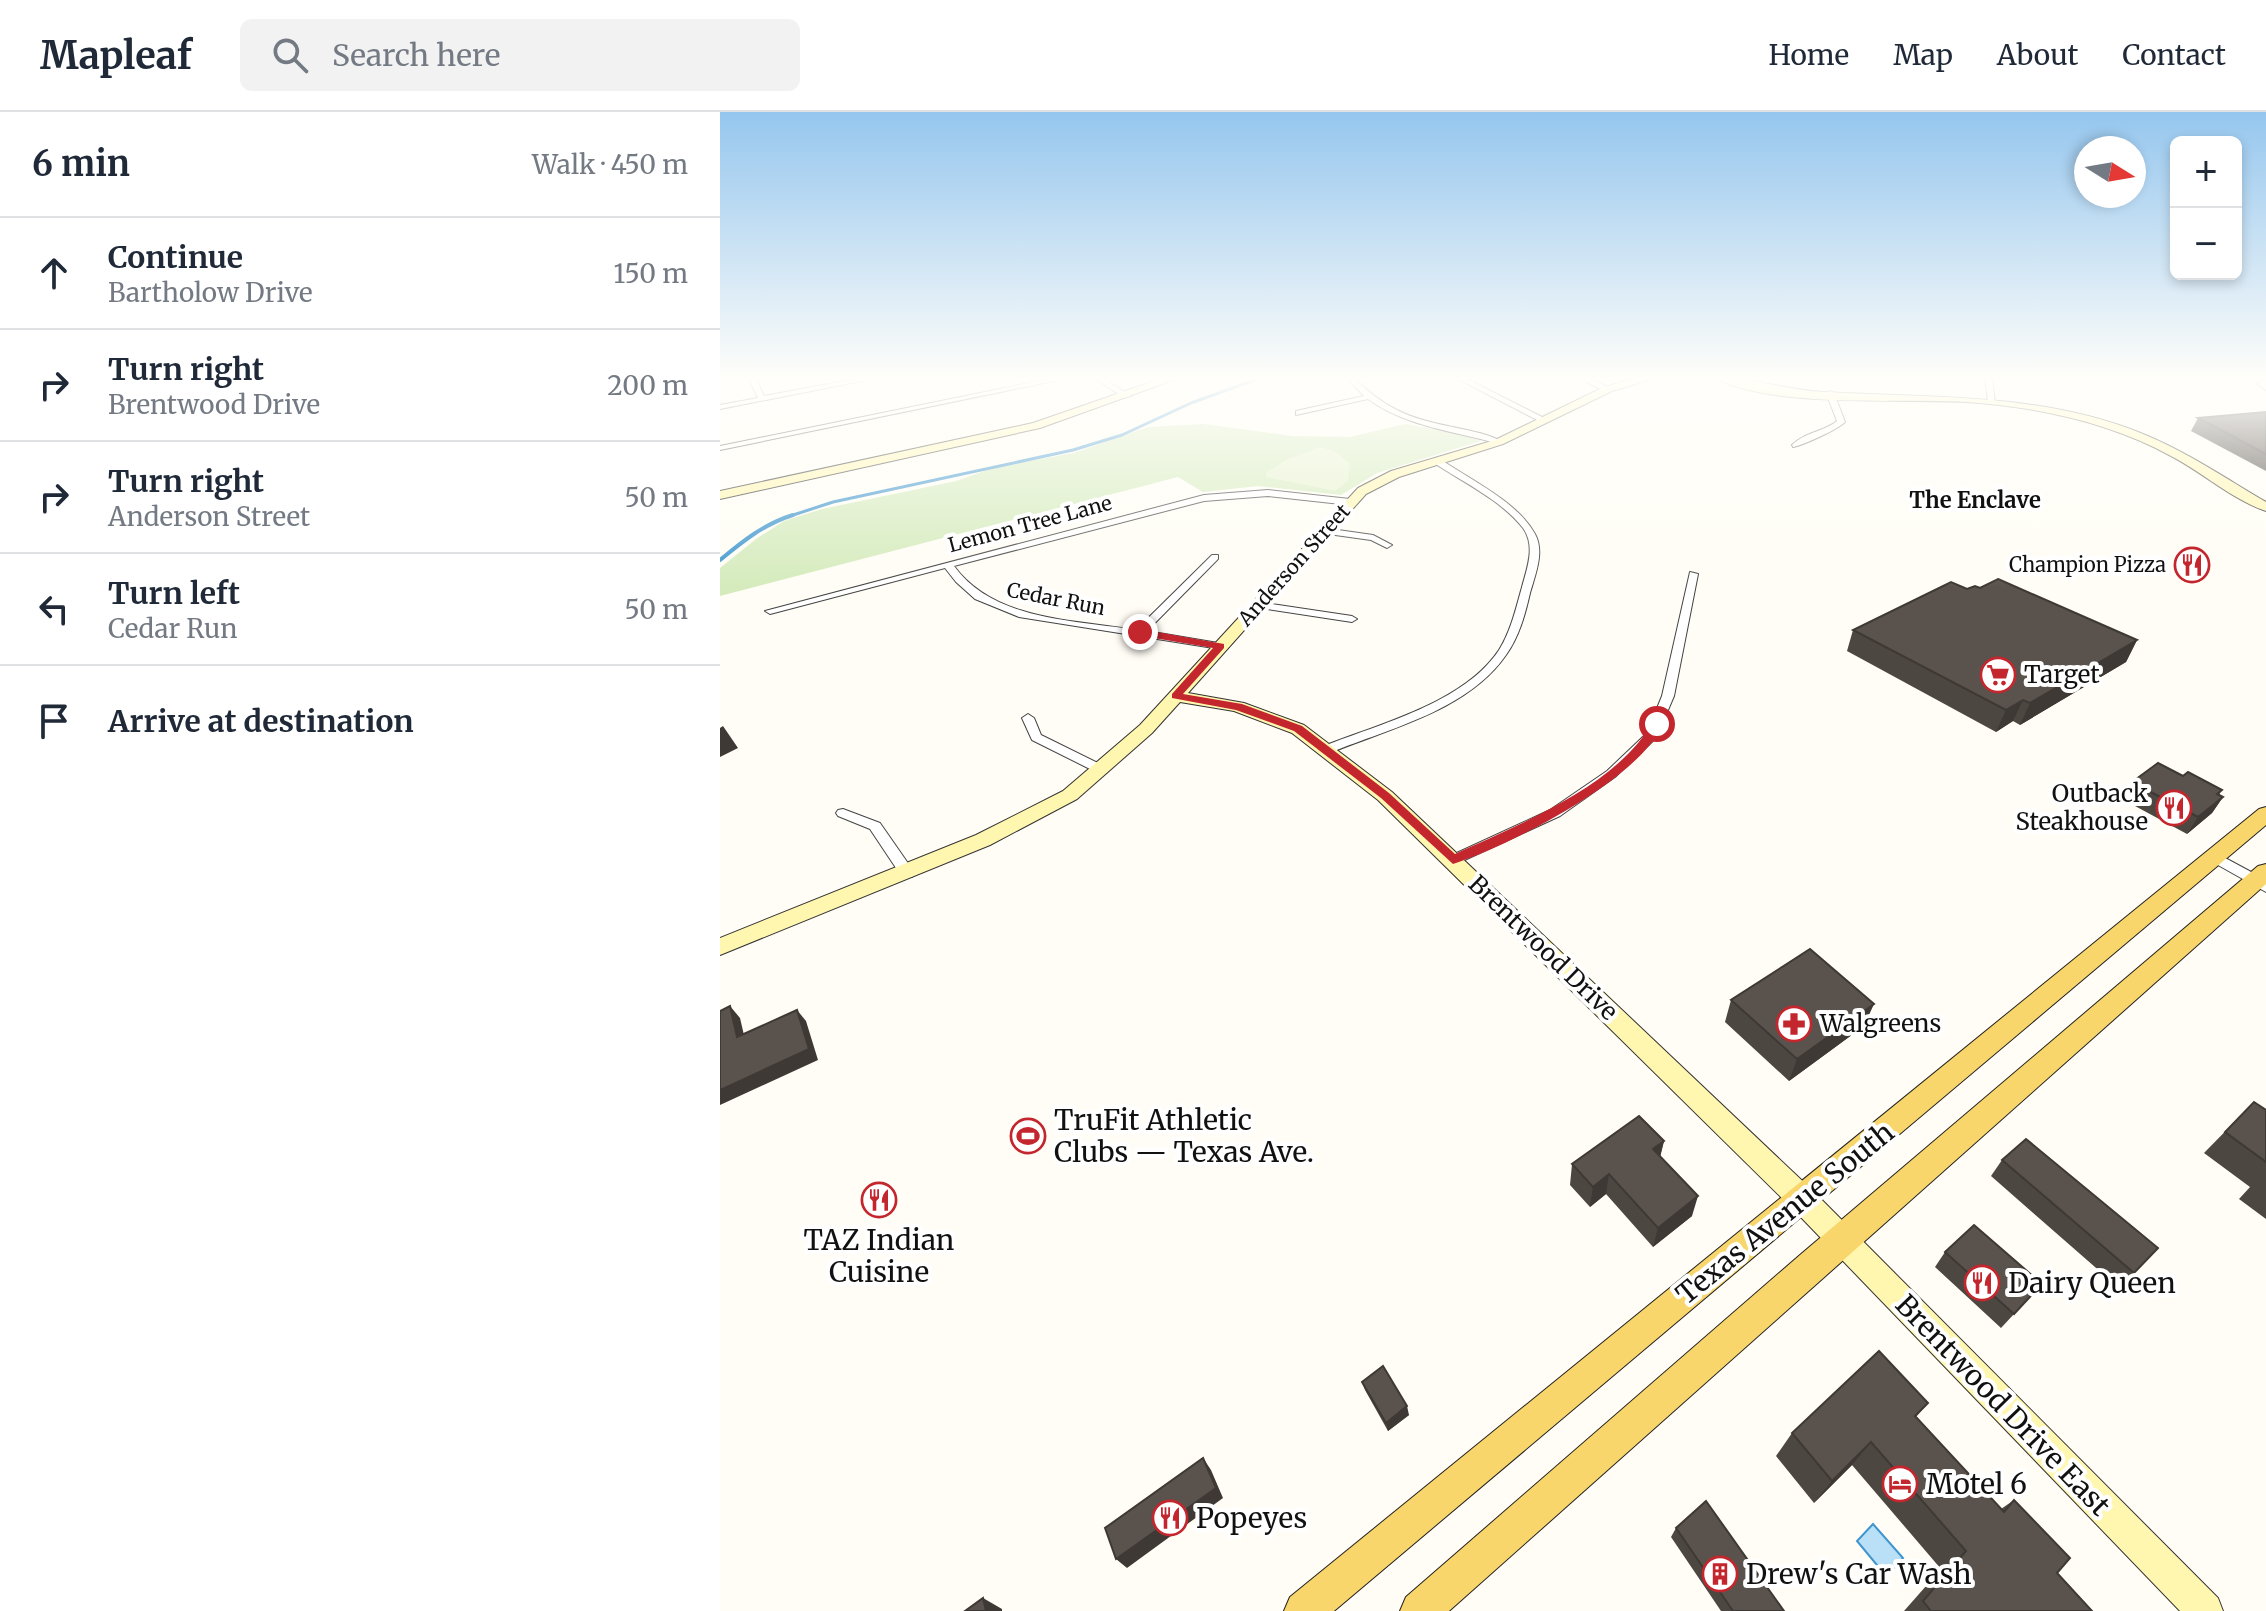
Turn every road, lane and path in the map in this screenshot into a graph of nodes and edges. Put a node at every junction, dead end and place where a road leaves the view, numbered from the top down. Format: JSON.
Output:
{"nodes":[{"id":1,"x":940,"y":447,"type":"edge"},
{"id":2,"x":1483,"y":447,"type":"edge"},
{"id":3,"x":2163,"y":447,"type":"edge"},
{"id":4,"x":1437,"y":461,"type":"junction"},
{"id":5,"x":720,"y":495,"type":"edge"},
{"id":6,"x":1350,"y":502,"type":"junction"},
{"id":7,"x":2263,"y":502,"type":"edge"},
{"id":8,"x":1324,"y":531,"type":"junction"},
{"id":9,"x":1387,"y":545,"type":"dead end"},
{"id":10,"x":1215,"y":557,"type":"dead end"},
{"id":11,"x":948,"y":565,"type":"junction"},
{"id":12,"x":1693,"y":574,"type":"dead end"},
{"id":13,"x":1258,"y":605,"type":"junction"},
{"id":14,"x":770,"y":611,"type":"dead end"},
{"id":15,"x":1352,"y":619,"type":"dead end"},
{"id":16,"x":1140,"y":632,"type":"junction"},
{"id":17,"x":1220,"y":646,"type":"junction"},
{"id":18,"x":1176,"y":696,"type":"junction"},
{"id":19,"x":1028,"y":718,"type":"dead end"},
{"id":20,"x":1328,"y":749,"type":"junction"},
{"id":21,"x":1102,"y":770,"type":"junction"},
{"id":22,"x":843,"y":813,"type":"dead end"},
{"id":23,"x":2266,"y":814,"type":"edge"},
{"id":24,"x":2214,"y":857,"type":"junction"},
{"id":25,"x":1453,"y":860,"type":"junction"},
{"id":26,"x":907,"y":873,"type":"junction"},
{"id":27,"x":2262,"y":880,"type":"edge"},
{"id":28,"x":720,"y":947,"type":"edge"},
{"id":29,"x":1802,"y":1199,"type":"junction"},
{"id":30,"x":1841,"y":1240,"type":"junction"},
{"id":31,"x":1304,"y":1611,"type":"edge"},
{"id":32,"x":1420,"y":1611,"type":"edge"},
{"id":33,"x":2205,"y":1611,"type":"edge"}],
"edges":[{"from":1,"to":5,"type":"street"},
{"from":2,"to":4,"type":"street","name":"Anderson Street"},
{"from":3,"to":7,"type":"street"},
{"from":4,"to":6,"type":"street","name":"Anderson Street"},
{"from":4,"to":20,"type":"street"},
{"from":6,"to":8,"type":"street","name":"Anderson Street"},
{"from":6,"to":11,"type":"street","name":"Lemon Tree Lane"},
{"from":8,"to":9,"type":"street"},
{"from":8,"to":13,"type":"street","name":"Anderson Street"},
{"from":10,"to":16,"type":"street"},
{"from":11,"to":14,"type":"street","name":"Lemon Tree Lane"},
{"from":11,"to":16,"type":"street","name":"Cedar Run"},
{"from":12,"to":25,"type":"street"},
{"from":13,"to":15,"type":"street"},
{"from":13,"to":17,"type":"street","name":"Anderson Street"},
{"from":16,"to":17,"type":"street","name":"Cedar Run"},
{"from":17,"to":18,"type":"street","name":"Anderson Street"},
{"from":18,"to":20,"type":"street","name":"Brentwood Drive"},
{"from":18,"to":21,"type":"street","name":"Anderson Street"},
{"from":19,"to":21,"type":"street"},
{"from":20,"to":25,"type":"street","name":"Brentwood Drive"},
{"from":21,"to":26,"type":"street","name":"Anderson Street"},
{"from":22,"to":26,"type":"street"},
{"from":23,"to":24,"type":"main road","name":"Texas Avenue South"},
{"from":24,"to":27,"type":"street"},
{"from":24,"to":29,"type":"main road","name":"Texas Avenue South"},
{"from":25,"to":29,"type":"street","name":"Brentwood Drive"},
{"from":26,"to":28,"type":"street","name":"Anderson Street"},
{"from":27,"to":30,"type":"main road"},
{"from":29,"to":30,"type":"street","name":"Brentwood Drive East"},
{"from":29,"to":31,"type":"main road","name":"Texas Avenue South"},
{"from":30,"to":32,"type":"main road"},
{"from":30,"to":33,"type":"street","name":"Brentwood Drive East"}]}
